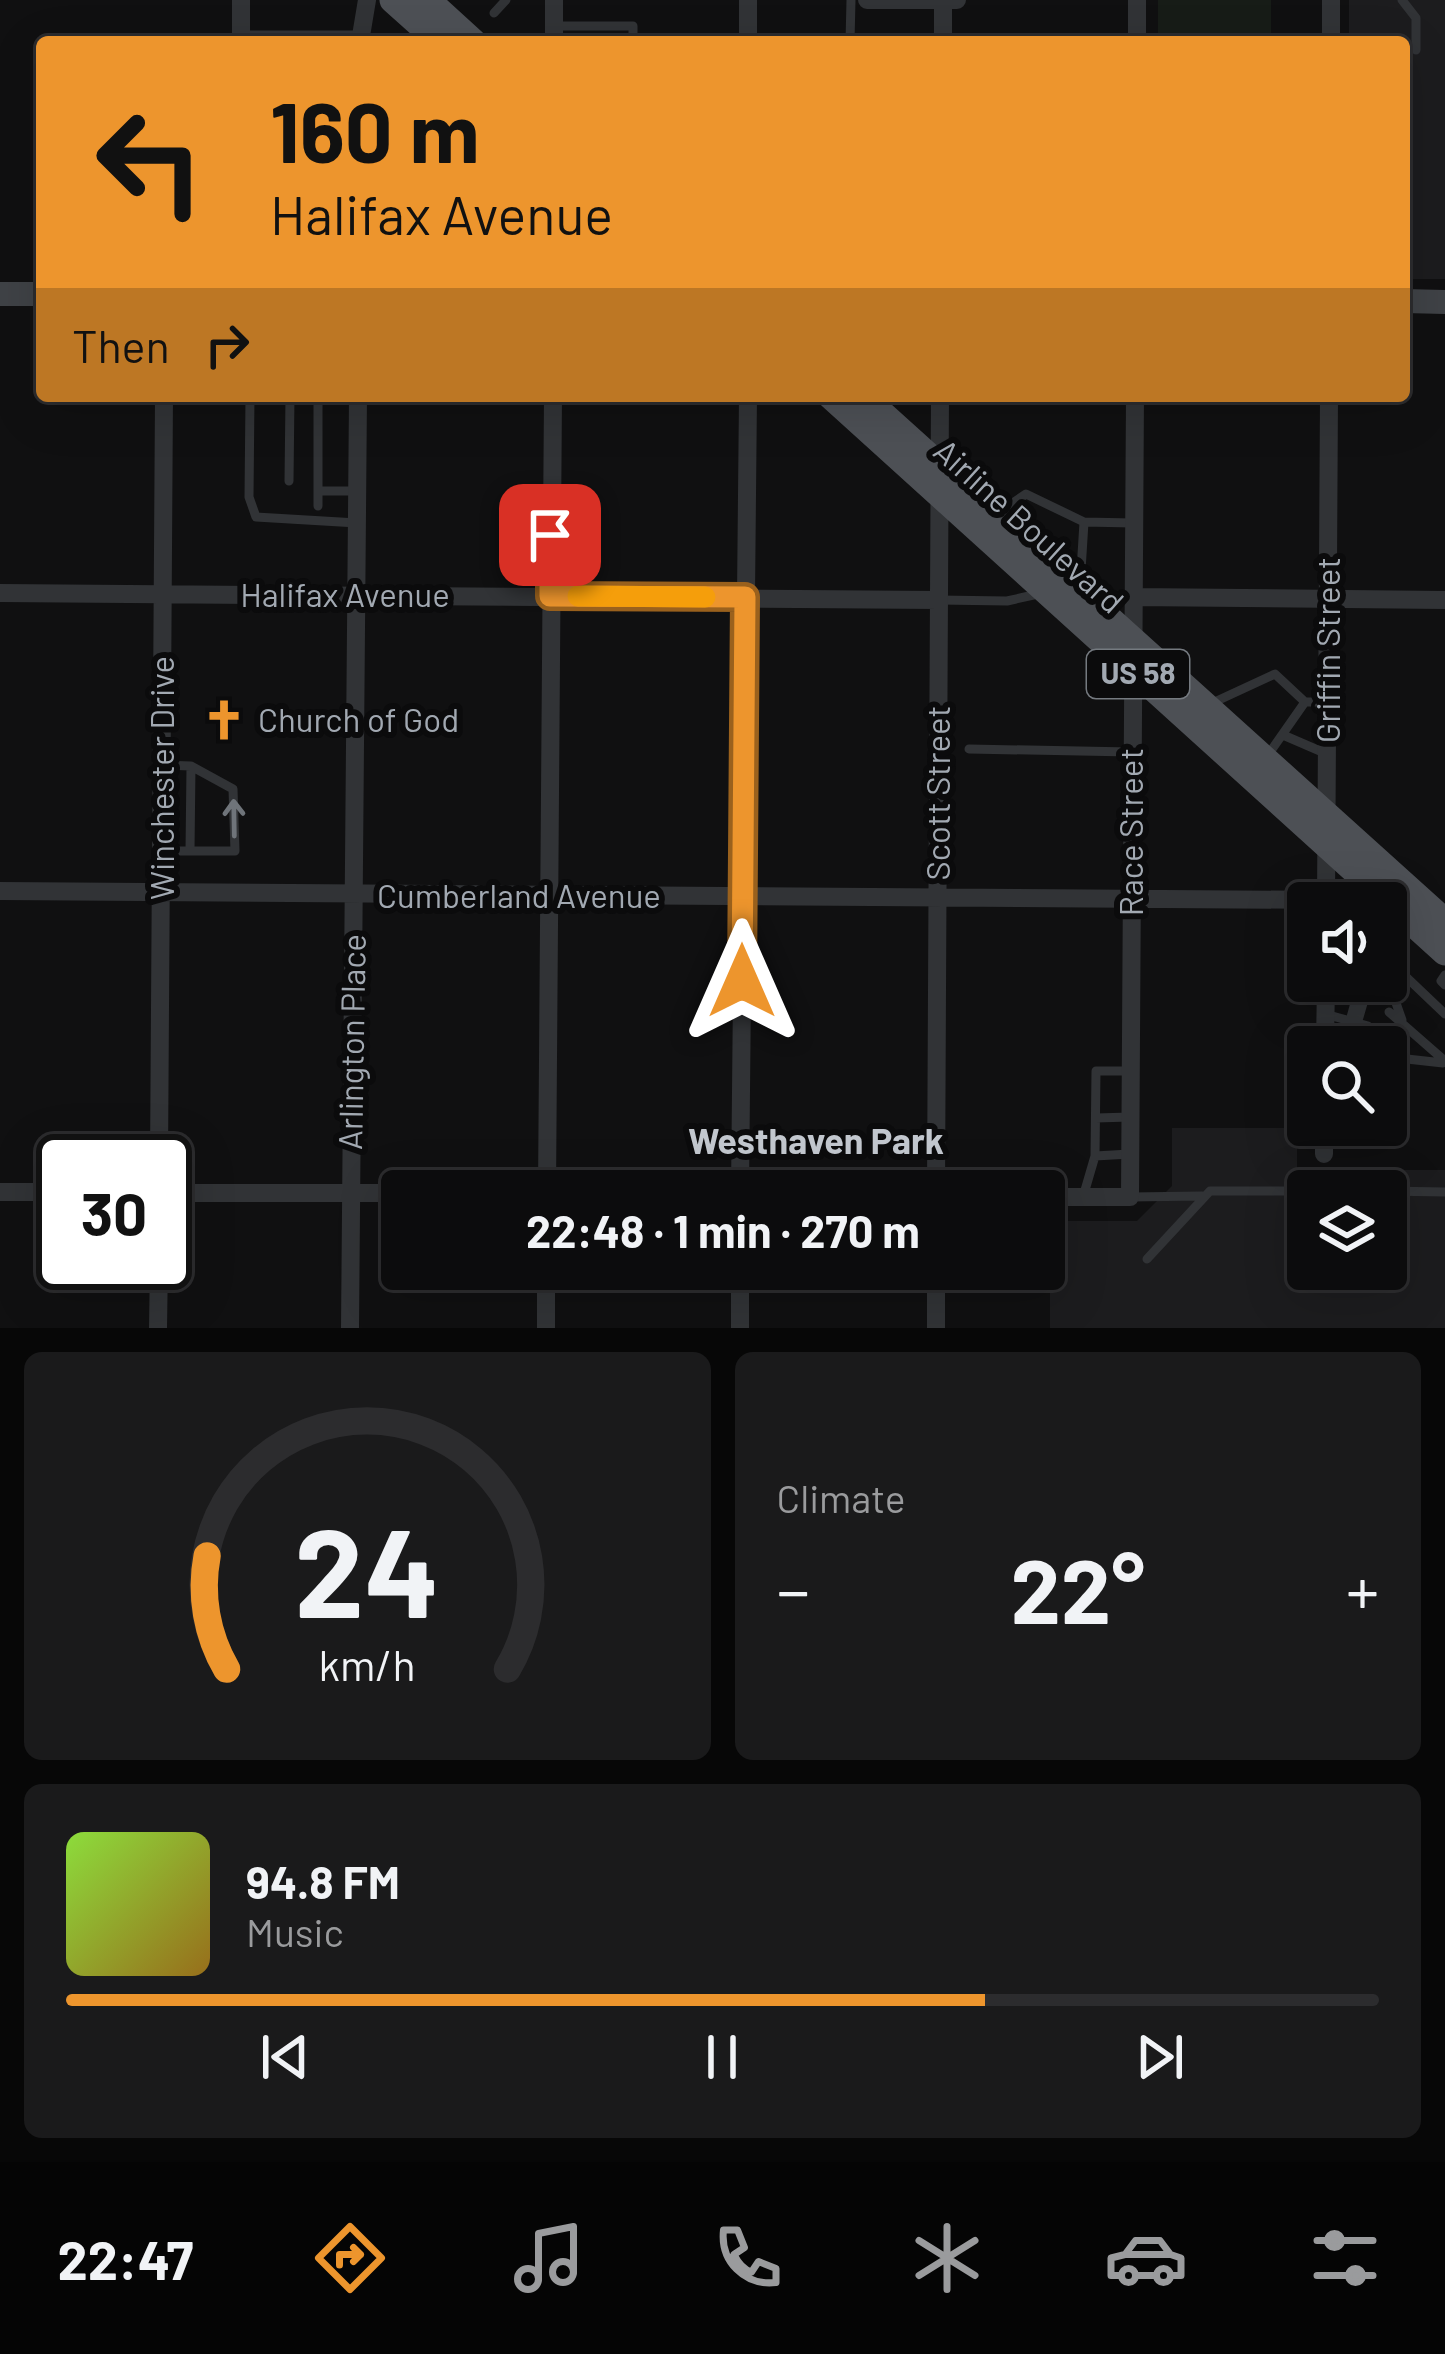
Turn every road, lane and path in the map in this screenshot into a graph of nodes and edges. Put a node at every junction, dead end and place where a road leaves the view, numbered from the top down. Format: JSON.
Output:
{"nodes":[{"id":1,"x":241,"y":0,"type":"edge"},
{"id":2,"x":367,"y":0,"type":"edge"},
{"id":3,"x":393,"y":0,"type":"edge"},
{"id":4,"x":427,"y":0,"type":"edge"},
{"id":5,"x":506,"y":0,"type":"edge"},
{"id":6,"x":554,"y":0,"type":"edge"},
{"id":7,"x":748,"y":0,"type":"edge"},
{"id":8,"x":850,"y":0,"type":"edge"},
{"id":9,"x":867,"y":0,"type":"edge"},
{"id":10,"x":943,"y":0,"type":"edge"},
{"id":11,"x":956,"y":0,"type":"edge"},
{"id":12,"x":1137,"y":0,"type":"edge"},
{"id":13,"x":1331,"y":0,"type":"edge"},
{"id":14,"x":1402,"y":0,"type":"edge"},
{"id":15,"x":494,"y":13,"type":"dead end"},
{"id":16,"x":554,"y":34,"type":"edge"},
{"id":17,"x":241,"y":36,"type":"edge"},
{"id":18,"x":366,"y":36,"type":"edge"},
{"id":19,"x":433,"y":36,"type":"edge"},
{"id":20,"x":466,"y":36,"type":"edge"},
{"id":21,"x":633,"y":36,"type":"edge"},
{"id":22,"x":748,"y":36,"type":"edge"},
{"id":23,"x":850,"y":36,"type":"edge"},
{"id":24,"x":943,"y":36,"type":"edge"},
{"id":25,"x":1137,"y":36,"type":"edge"},
{"id":26,"x":1331,"y":36,"type":"edge"},
{"id":27,"x":1416,"y":50,"type":"dead end"},
{"id":28,"x":0,"y":294,"type":"edge"},
{"id":29,"x":36,"y":294,"type":"edge"},
{"id":30,"x":1410,"y":301,"type":"edge"},
{"id":31,"x":1445,"y":302,"type":"edge"},
{"id":32,"x":164,"y":402,"type":"edge"},
{"id":33,"x":250,"y":402,"type":"edge"},
{"id":34,"x":290,"y":402,"type":"edge"},
{"id":35,"x":318,"y":402,"type":"edge"},
{"id":36,"x":358,"y":402,"type":"edge"},
{"id":37,"x":553,"y":402,"type":"edge"},
{"id":38,"x":748,"y":402,"type":"edge"},
{"id":39,"x":838,"y":402,"type":"edge"},
{"id":40,"x":869,"y":402,"type":"edge"},
{"id":41,"x":940,"y":402,"type":"edge"},
{"id":42,"x":1135,"y":402,"type":"edge"},
{"id":43,"x":1329,"y":402,"type":"edge"},
{"id":44,"x":940,"y":465,"type":"junction"},
{"id":45,"x":290,"y":481,"type":"dead end"},
{"id":46,"x":318,"y":491,"type":"junction"},
{"id":47,"x":358,"y":491,"type":"junction"},
{"id":48,"x":939,"y":494,"type":"junction"},
{"id":49,"x":318,"y":506,"type":"dead end"},
{"id":50,"x":995,"y":515,"type":"junction"},
{"id":51,"x":1084,"y":522,"type":"junction"},
{"id":52,"x":357,"y":523,"type":"junction"},
{"id":53,"x":1134,"y":523,"type":"junction"},
{"id":54,"x":1080,"y":592,"type":"junction"},
{"id":55,"x":0,"y":593,"type":"edge"},
{"id":56,"x":1049,"y":593,"type":"junction"},
{"id":57,"x":163,"y":594,"type":"junction"},
{"id":58,"x":357,"y":595,"type":"junction"},
{"id":59,"x":550,"y":596,"type":"junction"},
{"id":60,"x":745,"y":597,"type":"junction"},
{"id":61,"x":1133,"y":597,"type":"junction"},
{"id":62,"x":939,"y":600,"type":"junction"},
{"id":63,"x":1328,"y":600,"type":"junction"},
{"id":64,"x":1445,"y":600,"type":"edge"},
{"id":65,"x":1132,"y":640,"type":"junction"},
{"id":66,"x":1132,"y":669,"type":"junction"},
{"id":67,"x":1305,"y":702,"type":"junction"},
{"id":68,"x":1328,"y":702,"type":"junction"},
{"id":69,"x":1206,"y":706,"type":"junction"},
{"id":70,"x":1282,"y":734,"type":"junction"},
{"id":71,"x":969,"y":748,"type":"dead end"},
{"id":72,"x":1131,"y":752,"type":"junction"},
{"id":73,"x":1327,"y":754,"type":"junction"},
{"id":74,"x":1265,"y":760,"type":"junction"},
{"id":75,"x":162,"y":765,"type":"junction"},
{"id":76,"x":191,"y":766,"type":"junction"},
{"id":77,"x":1327,"y":815,"type":"junction"},
{"id":78,"x":1327,"y":845,"type":"junction"},
{"id":79,"x":161,"y":851,"type":"junction"},
{"id":80,"x":190,"y":851,"type":"junction"},
{"id":81,"x":1326,"y":882,"type":"edge"},
{"id":82,"x":0,"y":892,"type":"edge"},
{"id":83,"x":161,"y":893,"type":"junction"},
{"id":84,"x":354,"y":895,"type":"junction"},
{"id":85,"x":548,"y":896,"type":"junction"},
{"id":86,"x":742,"y":896,"type":"junction"},
{"id":87,"x":938,"y":898,"type":"junction"},
{"id":88,"x":1130,"y":899,"type":"junction"},
{"id":89,"x":1287,"y":901,"type":"edge"},
{"id":90,"x":1445,"y":922,"type":"edge"},
{"id":91,"x":1445,"y":952,"type":"edge"},
{"id":92,"x":1445,"y":975,"type":"edge"},
{"id":93,"x":1407,"y":978,"type":"edge"},
{"id":94,"x":1445,"y":985,"type":"edge"},
{"id":95,"x":1325,"y":1002,"type":"edge"},
{"id":96,"x":1368,"y":1005,"type":"dead end"},
{"id":97,"x":1389,"y":1005,"type":"dead end"},
{"id":98,"x":1325,"y":1014,"type":"junction"},
{"id":99,"x":1445,"y":1014,"type":"edge"},
{"id":100,"x":1325,"y":1026,"type":"edge"},
{"id":101,"x":1349,"y":1026,"type":"edge"},
{"id":102,"x":1363,"y":1026,"type":"edge"},
{"id":103,"x":1403,"y":1026,"type":"edge"},
{"id":104,"x":1404,"y":1027,"type":"joint"},
{"id":105,"x":1407,"y":1030,"type":"edge"},
{"id":106,"x":1407,"y":1059,"type":"edge"},
{"id":107,"x":1445,"y":1062,"type":"edge"},
{"id":108,"x":1130,"y":1071,"type":"junction"},
{"id":109,"x":1130,"y":1117,"type":"junction"},
{"id":110,"x":1096,"y":1118,"type":"junction"},
{"id":111,"x":159,"y":1134,"type":"edge"},
{"id":112,"x":1324,"y":1146,"type":"edge"},
{"id":113,"x":1130,"y":1154,"type":"junction"},
{"id":114,"x":1324,"y":1154,"type":"dead end"},
{"id":115,"x":1095,"y":1156,"type":"junction"},
{"id":116,"x":547,"y":1170,"type":"edge"},
{"id":117,"x":740,"y":1170,"type":"edge"},
{"id":118,"x":936,"y":1170,"type":"edge"},
{"id":119,"x":1287,"y":1191,"type":"edge"},
{"id":120,"x":1407,"y":1191,"type":"edge"},
{"id":121,"x":0,"y":1192,"type":"edge"},
{"id":122,"x":36,"y":1192,"type":"edge"},
{"id":123,"x":1445,"y":1192,"type":"edge"},
{"id":124,"x":192,"y":1193,"type":"edge"},
{"id":125,"x":350,"y":1193,"type":"junction"},
{"id":126,"x":381,"y":1193,"type":"edge"},
{"id":127,"x":1204,"y":1196,"type":"junction"},
{"id":128,"x":1065,"y":1197,"type":"edge"},
{"id":129,"x":1083,"y":1197,"type":"junction"},
{"id":130,"x":1130,"y":1197,"type":"junction"},
{"id":131,"x":1147,"y":1259,"type":"dead end"},
{"id":132,"x":159,"y":1290,"type":"edge"},
{"id":133,"x":546,"y":1290,"type":"edge"},
{"id":134,"x":740,"y":1290,"type":"edge"},
{"id":135,"x":936,"y":1290,"type":"edge"},
{"id":136,"x":158,"y":1328,"type":"edge"},
{"id":137,"x":350,"y":1328,"type":"edge"},
{"id":138,"x":546,"y":1328,"type":"edge"},
{"id":139,"x":740,"y":1328,"type":"edge"},
{"id":140,"x":936,"y":1328,"type":"edge"}],
"edges":[{"from":1,"to":17,"type":"street"},
{"from":2,"to":18,"type":"street"},
{"from":3,"to":19,"type":"main road"},
{"from":4,"to":20,"type":"main road"},
{"from":5,"to":15,"type":"lane"},
{"from":6,"to":16,"type":"street"},
{"from":7,"to":22,"type":"street"},
{"from":8,"to":23,"type":"lane"},
{"from":9,"to":10,"type":"street"},
{"from":10,"to":11,"type":"street"},
{"from":10,"to":24,"type":"street"},
{"from":12,"to":25,"type":"street"},
{"from":13,"to":26,"type":"street"},
{"from":14,"to":27,"type":"lane"},
{"from":16,"to":21,"type":"lane"},
{"from":28,"to":29,"type":"street"},
{"from":30,"to":31,"type":"street"},
{"from":32,"to":57,"type":"street","name":"Winchester Drive"},
{"from":33,"to":52,"type":"lane"},
{"from":34,"to":45,"type":"lane"},
{"from":35,"to":46,"type":"lane"},
{"from":36,"to":47,"type":"street","name":"Arlington Place"},
{"from":37,"to":59,"type":"street"},
{"from":38,"to":60,"type":"street"},
{"from":39,"to":48,"type":"main road","name":"Airline Boulevard","number":"US 58"},
{"from":40,"to":44,"type":"main road","name":"Airline Boulevard","number":"US 58"},
{"from":41,"to":44,"type":"street","name":"Scott Street"},
{"from":42,"to":53,"type":"street","name":"Race Street"},
{"from":43,"to":63,"type":"street","name":"Griffin Street"},
{"from":44,"to":48,"type":"street","name":"Scott Street"},
{"from":44,"to":50,"type":"main road","name":"Airline Boulevard","number":"US 58"},
{"from":46,"to":47,"type":"lane"},
{"from":46,"to":49,"type":"lane"},
{"from":47,"to":52,"type":"street","name":"Arlington Place"},
{"from":48,"to":56,"type":"main road","name":"Airline Boulevard","number":"US 58"},
{"from":48,"to":62,"type":"street","name":"Scott Street"},
{"from":50,"to":51,"type":"lane"},
{"from":50,"to":54,"type":"main road","name":"Airline Boulevard","number":"US 58"},
{"from":51,"to":53,"type":"lane"},
{"from":51,"to":54,"type":"lane"},
{"from":52,"to":58,"type":"street","name":"Arlington Place"},
{"from":53,"to":61,"type":"street","name":"Race Street"},
{"from":54,"to":65,"type":"main road","name":"Airline Boulevard","number":"US 58"},
{"from":55,"to":57,"type":"street","name":"Halifax Avenue"},
{"from":56,"to":62,"type":"lane","name":"Halifax Avenue"},
{"from":56,"to":66,"type":"main road","name":"Airline Boulevard","number":"US 58"},
{"from":57,"to":58,"type":"street","name":"Halifax Avenue"},
{"from":57,"to":75,"type":"street","name":"Winchester Drive"},
{"from":58,"to":59,"type":"street","name":"Halifax Avenue"},
{"from":58,"to":84,"type":"street","name":"Arlington Place"},
{"from":59,"to":60,"type":"street","name":"Halifax Avenue"},
{"from":59,"to":85,"type":"street"},
{"from":60,"to":62,"type":"street","name":"Halifax Avenue"},
{"from":60,"to":86,"type":"street"},
{"from":61,"to":63,"type":"street"},
{"from":61,"to":65,"type":"street","name":"Race Street"},
{"from":62,"to":87,"type":"street","name":"Scott Street"},
{"from":63,"to":64,"type":"street"},
{"from":63,"to":68,"type":"street","name":"Griffin Street"},
{"from":65,"to":66,"type":"street","name":"Race Street"},
{"from":65,"to":69,"type":"main road","name":"Airline Boulevard","number":"US 58"},
{"from":66,"to":72,"type":"street","name":"Race Street"},
{"from":66,"to":78,"type":"main road","name":"Airline Boulevard","number":"US 58"},
{"from":67,"to":68,"type":"lane"},
{"from":67,"to":69,"type":"lane"},
{"from":67,"to":70,"type":"lane"},
{"from":68,"to":73,"type":"street","name":"Griffin Street"},
{"from":69,"to":74,"type":"main road","name":"Airline Boulevard","number":"US 58"},
{"from":70,"to":73,"type":"lane"},
{"from":70,"to":74,"type":"lane"},
{"from":71,"to":72,"type":"lane"},
{"from":72,"to":88,"type":"street","name":"Race Street"},
{"from":73,"to":77,"type":"street","name":"Griffin Street"},
{"from":74,"to":77,"type":"main road","name":"Airline Boulevard","number":"US 58"},
{"from":75,"to":76,"type":"lane"},
{"from":75,"to":79,"type":"street","name":"Winchester Drive"},
{"from":76,"to":80,"type":"lane"},
{"from":80,"to":76,"type":"lane","one_way":true},
{"from":77,"to":78,"type":"street","name":"Griffin Street"},
{"from":77,"to":90,"type":"main road","name":"Airline Boulevard","number":"US 58"},
{"from":78,"to":81,"type":"street","name":"Griffin Street"},
{"from":78,"to":91,"type":"main road","name":"Airline Boulevard","number":"US 58"},
{"from":79,"to":80,"type":"lane"},
{"from":79,"to":83,"type":"street","name":"Winchester Drive"},
{"from":82,"to":83,"type":"street","name":"Cumberland Avenue"},
{"from":83,"to":84,"type":"street","name":"Cumberland Avenue"},
{"from":83,"to":111,"type":"street","name":"Winchester Drive"},
{"from":84,"to":85,"type":"street","name":"Cumberland Avenue"},
{"from":84,"to":125,"type":"street","name":"Arlington Place"},
{"from":85,"to":86,"type":"street","name":"Cumberland Avenue"},
{"from":85,"to":116,"type":"street"},
{"from":86,"to":87,"type":"street","name":"Cumberland Avenue"},
{"from":86,"to":117,"type":"street"},
{"from":87,"to":88,"type":"street","name":"Cumberland Avenue"},
{"from":87,"to":118,"type":"street","name":"Scott Street"},
{"from":88,"to":89,"type":"street","name":"Cumberland Avenue"},
{"from":88,"to":108,"type":"street","name":"Race Street"},
{"from":92,"to":94,"type":"lane"},
{"from":93,"to":99,"type":"lane"},
{"from":95,"to":98,"type":"street"},
{"from":96,"to":102,"type":"lane"},
{"from":97,"to":103,"type":"lane"},
{"from":98,"to":100,"type":"street"},
{"from":98,"to":101,"type":"lane"},
{"from":104,"to":104,"type":"lane"},
{"from":105,"to":107,"type":"lane"},
{"from":106,"to":107,"type":"lane"},
{"from":108,"to":109,"type":"street","name":"Race Street"},
{"from":108,"to":110,"type":"lane"},
{"from":109,"to":110,"type":"lane"},
{"from":109,"to":113,"type":"street","name":"Race Street"},
{"from":110,"to":115,"type":"lane"},
{"from":112,"to":114,"type":"street"},
{"from":113,"to":115,"type":"lane"},
{"from":113,"to":130,"type":"street","name":"Race Street"},
{"from":115,"to":129,"type":"lane"},
{"from":119,"to":127,"type":"lane"},
{"from":120,"to":123,"type":"lane"},
{"from":121,"to":122,"type":"street"},
{"from":124,"to":125,"type":"street"},
{"from":125,"to":126,"type":"street"},
{"from":125,"to":137,"type":"street","name":"Arlington Place"},
{"from":127,"to":130,"type":"lane"},
{"from":127,"to":131,"type":"lane"},
{"from":128,"to":129,"type":"street"},
{"from":129,"to":130,"type":"street"},
{"from":132,"to":136,"type":"street"},
{"from":133,"to":138,"type":"street"},
{"from":134,"to":139,"type":"street"},
{"from":135,"to":140,"type":"street"}]}
